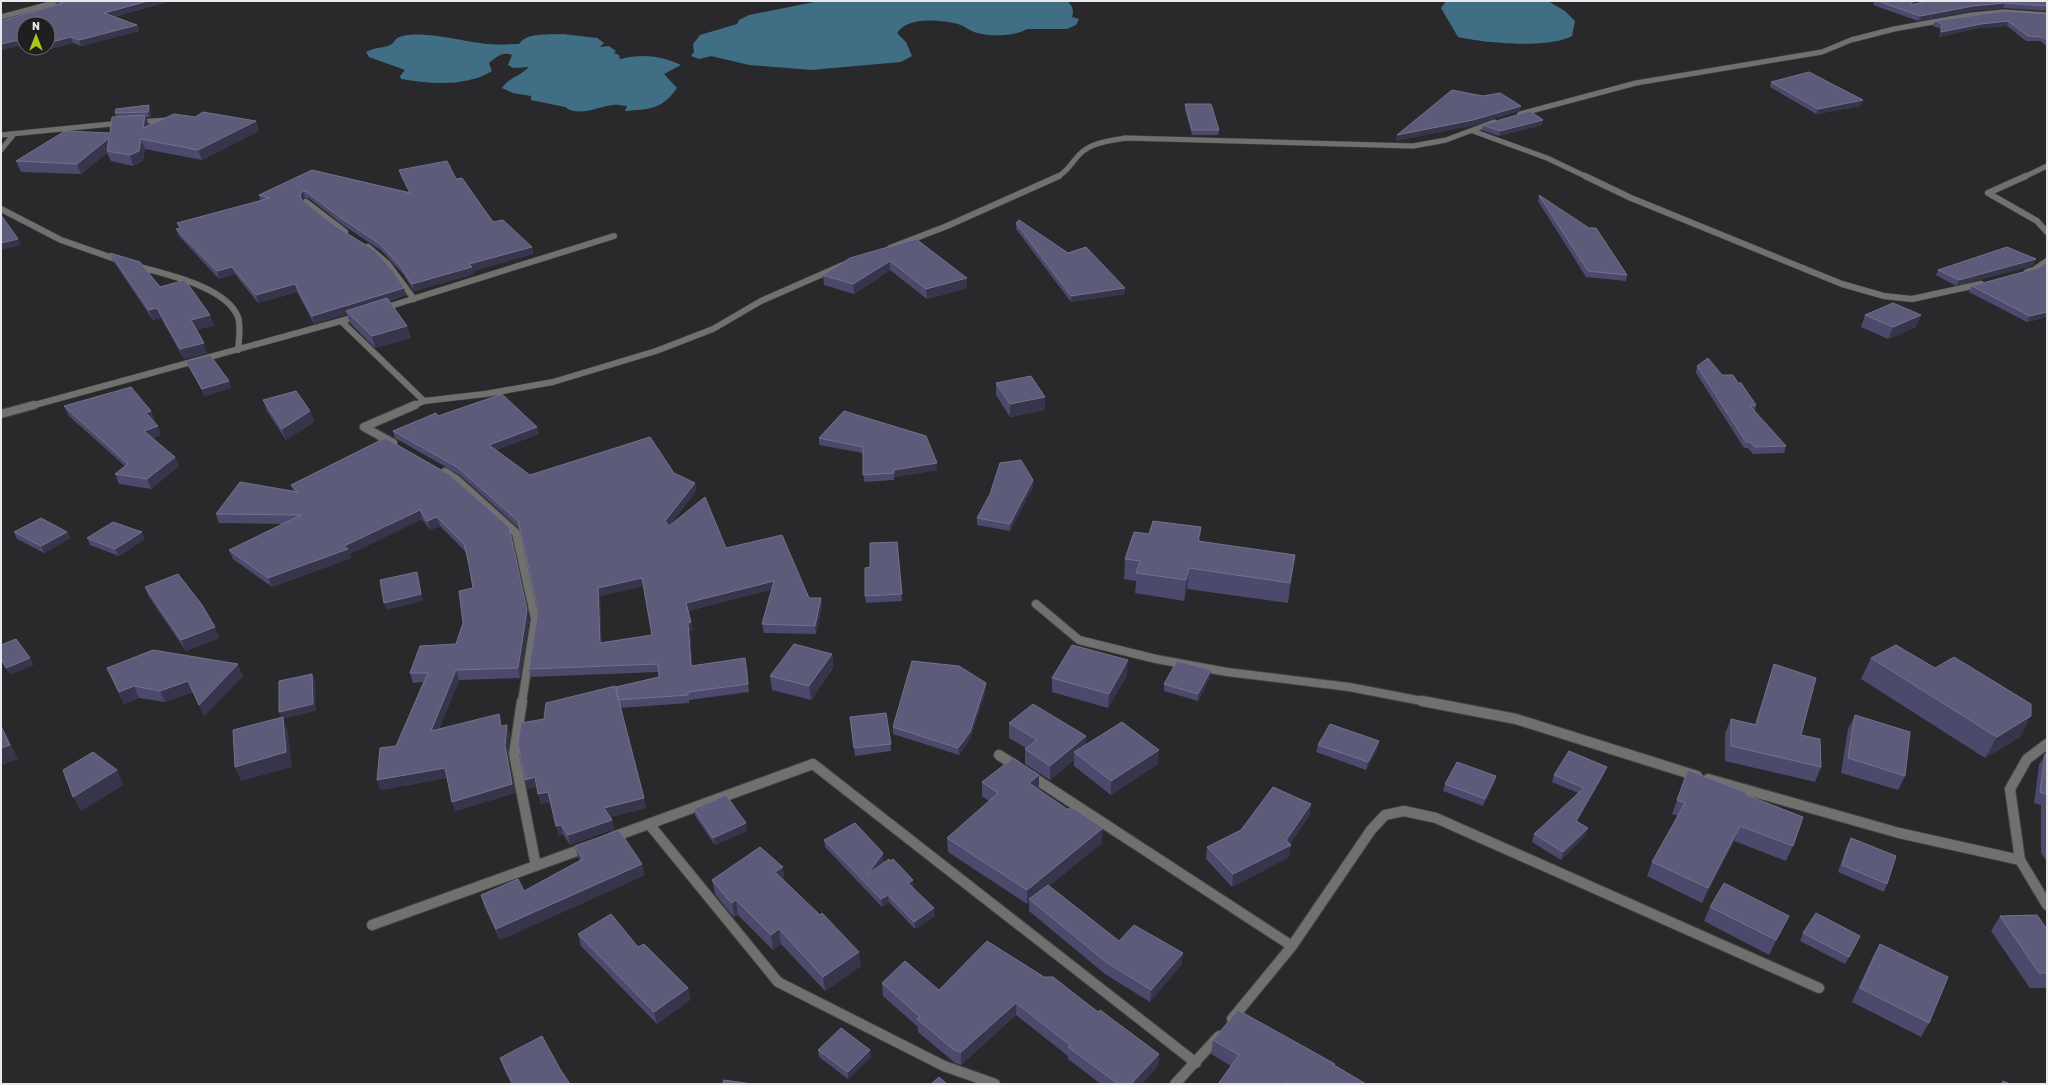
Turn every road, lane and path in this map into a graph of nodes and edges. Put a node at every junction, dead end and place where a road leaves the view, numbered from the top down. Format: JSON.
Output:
{"nodes":[{"id":1,"x":61,"y":1,"type":"edge"},
{"id":2,"x":11,"y":15,"type":"junction"},
{"id":3,"x":2047,"y":15,"type":"edge"},
{"id":4,"x":1,"y":17,"type":"edge"},
{"id":5,"x":4,"y":22,"type":"edge"},
{"id":6,"x":1516,"y":115,"type":"edge"},
{"id":7,"x":176,"y":120,"type":"edge"},
{"id":8,"x":1502,"y":120,"type":"edge"},
{"id":9,"x":1473,"y":131,"type":"junction"},
{"id":10,"x":14,"y":134,"type":"junction"},
{"id":11,"x":1,"y":135,"type":"edge"},
{"id":12,"x":1,"y":150,"type":"edge"},
{"id":13,"x":2047,"y":166,"type":"edge"},
{"id":14,"x":306,"y":202,"type":"edge"},
{"id":15,"x":1,"y":209,"type":"edge"},
{"id":16,"x":2047,"y":232,"type":"edge"},
{"id":17,"x":614,"y":236,"type":"dead end"},
{"id":18,"x":353,"y":237,"type":"edge"},
{"id":19,"x":359,"y":241,"type":"edge"},
{"id":20,"x":883,"y":250,"type":"edge"},
{"id":21,"x":2047,"y":261,"type":"edge"},
{"id":22,"x":847,"y":263,"type":"edge"},
{"id":23,"x":2020,"y":274,"type":"edge"},
{"id":24,"x":1985,"y":283,"type":"edge"},
{"id":25,"x":414,"y":299,"type":"junction"},
{"id":26,"x":378,"y":310,"type":"edge"},
{"id":27,"x":363,"y":315,"type":"edge"},
{"id":28,"x":341,"y":321,"type":"junction"},
{"id":29,"x":238,"y":350,"type":"junction"},
{"id":30,"x":424,"y":401,"type":"junction"},
{"id":31,"x":1,"y":414,"type":"edge"},
{"id":32,"x":403,"y":449,"type":"edge"},
{"id":33,"x":436,"y":468,"type":"edge"},
{"id":34,"x":1036,"y":604,"type":"dead end"},
{"id":35,"x":2047,"y":744,"type":"edge"},
{"id":36,"x":998,"y":755,"type":"dead end"},
{"id":37,"x":649,"y":824,"type":"junction"},
{"id":38,"x":2020,"y":860,"type":"junction"},
{"id":39,"x":536,"y":866,"type":"junction"},
{"id":40,"x":2047,"y":905,"type":"edge"},
{"id":41,"x":372,"y":925,"type":"dead end"},
{"id":42,"x":1292,"y":946,"type":"junction"},
{"id":43,"x":1819,"y":988,"type":"dead end"},
{"id":44,"x":1196,"y":1063,"type":"junction"},
{"id":45,"x":995,"y":1084,"type":"edge"},
{"id":46,"x":1175,"y":1084,"type":"edge"}],
"edges":[{"from":1,"to":2,"type":"street"},
{"from":2,"to":4,"type":"street"},
{"from":2,"to":5,"type":"street"},
{"from":3,"to":6,"type":"street"},
{"from":7,"to":10,"type":"street"},
{"from":8,"to":9,"type":"street"},
{"from":9,"to":20,"type":"street"},
{"from":9,"to":24,"type":"street"},
{"from":10,"to":11,"type":"street"},
{"from":10,"to":12,"type":"street"},
{"from":13,"to":16,"type":"street"},
{"from":14,"to":18,"type":"street"},
{"from":15,"to":29,"type":"street"},
{"from":17,"to":25,"type":"street"},
{"from":19,"to":25,"type":"street"},
{"from":21,"to":23,"type":"street"},
{"from":22,"to":30,"type":"street"},
{"from":25,"to":26,"type":"street"},
{"from":27,"to":28,"type":"street"},
{"from":28,"to":29,"type":"street"},
{"from":28,"to":30,"type":"street"},
{"from":29,"to":31,"type":"street"},
{"from":30,"to":32,"type":"street"},
{"from":33,"to":39,"type":"street"},
{"from":34,"to":38,"type":"street"},
{"from":35,"to":38,"type":"street"},
{"from":36,"to":42,"type":"street"},
{"from":37,"to":39,"type":"street"},
{"from":37,"to":44,"type":"street"},
{"from":37,"to":45,"type":"street"},
{"from":38,"to":40,"type":"street"},
{"from":39,"to":41,"type":"street"},
{"from":42,"to":43,"type":"street"},
{"from":42,"to":44,"type":"street"},
{"from":44,"to":46,"type":"street"}]}
